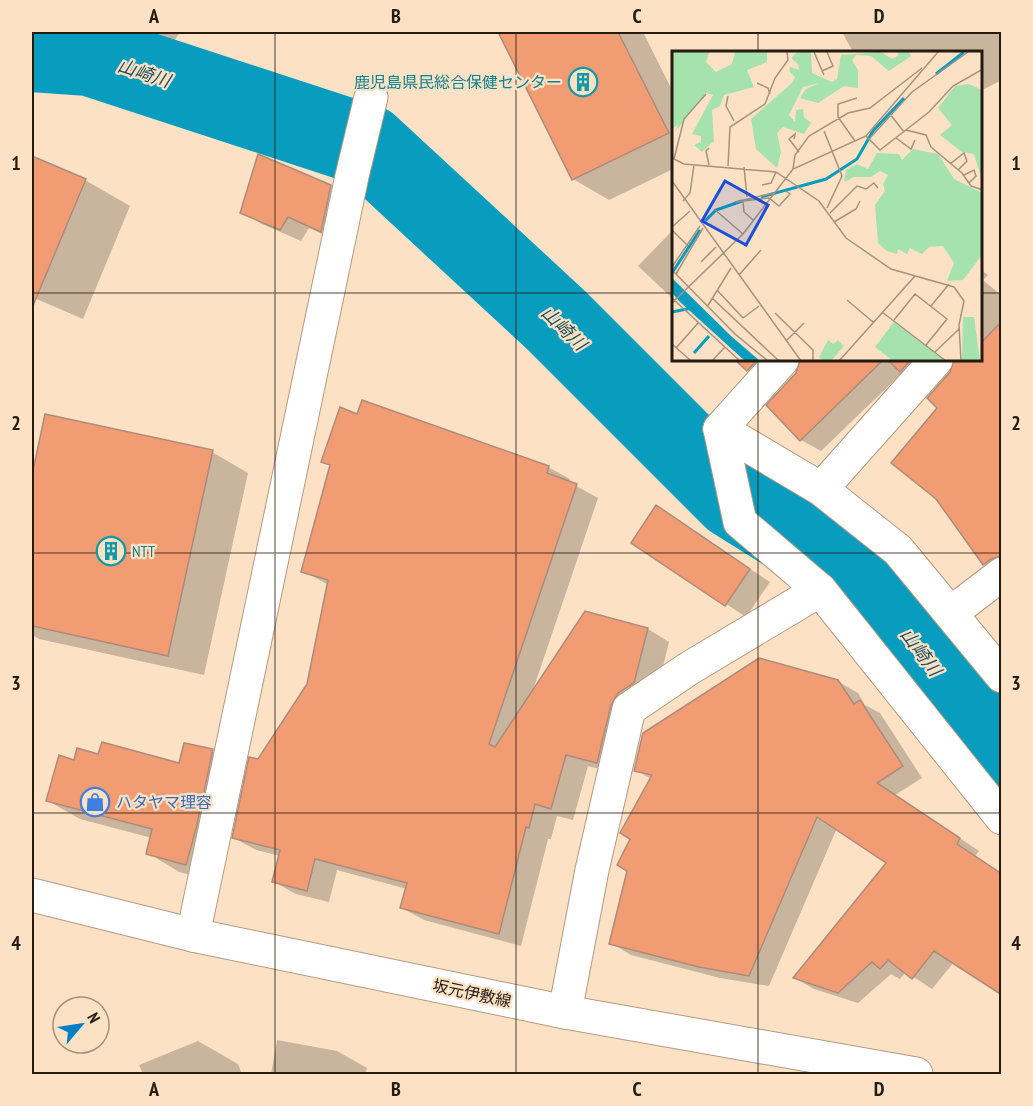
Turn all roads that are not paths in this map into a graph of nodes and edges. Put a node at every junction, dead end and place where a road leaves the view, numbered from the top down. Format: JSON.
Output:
{"nodes":[{"id":1,"x":371,"y":97,"type":"dead end"},
{"id":2,"x":780,"y":362,"type":"edge"},
{"id":3,"x":934,"y":362,"type":"edge"},
{"id":4,"x":720,"y":429,"type":"junction"},
{"id":5,"x":822,"y":489,"type":"junction"},
{"id":6,"x":1002,"y":574,"type":"edge"},
{"id":7,"x":820,"y":590,"type":"junction"},
{"id":8,"x":951,"y":613,"type":"junction"},
{"id":9,"x":1002,"y":676,"type":"edge"},
{"id":10,"x":1002,"y":818,"type":"edge"},
{"id":11,"x":32,"y":895,"type":"edge"},
{"id":12,"x":193,"y":935,"type":"junction"},
{"id":13,"x":565,"y":1012,"type":"junction"},
{"id":14,"x":916,"y":1074,"type":"edge"}],
"edges":[{"from":1,"to":12,"type":"street"},
{"from":2,"to":4,"type":"street"},
{"from":3,"to":5,"type":"street"},
{"from":4,"to":5,"type":"street"},
{"from":4,"to":7,"type":"street"},
{"from":5,"to":8,"type":"street"},
{"from":6,"to":8,"type":"street"},
{"from":7,"to":10,"type":"street"},
{"from":7,"to":13,"type":"street"},
{"from":8,"to":9,"type":"street"},
{"from":11,"to":12,"type":"street","name":"坂元伊敷線"},
{"from":12,"to":13,"type":"street","name":"坂元伊敷線"},
{"from":13,"to":14,"type":"street","name":"坂元伊敷線"}]}
